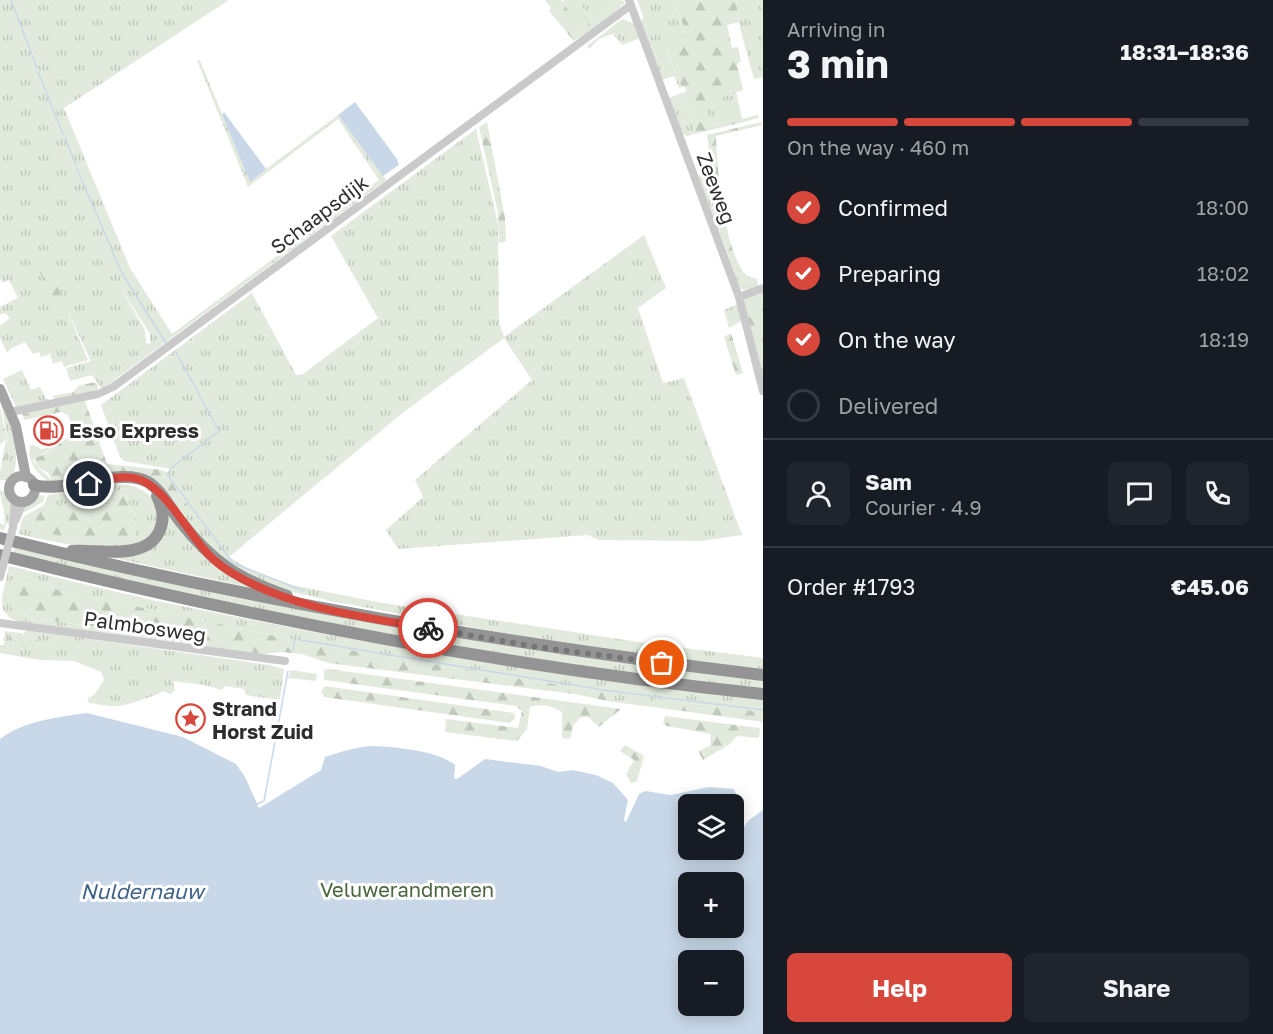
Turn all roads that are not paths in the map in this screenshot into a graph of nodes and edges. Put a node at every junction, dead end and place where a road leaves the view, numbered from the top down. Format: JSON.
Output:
{"nodes":[{"id":1,"x":630,"y":2,"type":"edge"},
{"id":2,"x":763,"y":288,"type":"edge"},
{"id":3,"x":739,"y":297,"type":"junction"},
{"id":4,"x":0,"y":389,"type":"edge"},
{"id":5,"x":763,"y":391,"type":"edge"},
{"id":6,"x":11,"y":412,"type":"junction"},
{"id":7,"x":17,"y":488,"type":"edge"},
{"id":8,"x":0,"y":538,"type":"edge"},
{"id":9,"x":59,"y":553,"type":"junction"},
{"id":10,"x":1,"y":560,"type":"edge"},
{"id":11,"x":0,"y":577,"type":"edge"},
{"id":12,"x":330,"y":611,"type":"junction"},
{"id":13,"x":0,"y":623,"type":"edge"},
{"id":14,"x":285,"y":661,"type":"dead end"},
{"id":15,"x":763,"y":675,"type":"edge"},
{"id":16,"x":763,"y":694,"type":"edge"}],
"edges":[{"from":1,"to":3,"type":"street","name":"Zeeweg"},
{"from":1,"to":6,"type":"street","name":"Schaapsdijk"},
{"from":2,"to":3,"type":"street"},
{"from":3,"to":5,"type":"street","name":"Zeeweg"},
{"from":4,"to":6,"type":"main road"},
{"from":6,"to":7,"type":"main road"},
{"from":7,"to":9,"type":"highway"},
{"from":7,"to":10,"type":"street","bridge":true},
{"from":7,"to":12,"type":"highway"},
{"from":8,"to":9,"type":"highway"},
{"from":9,"to":12,"type":"highway"},
{"from":10,"to":11,"type":"street"},
{"from":10,"to":16,"type":"highway"},
{"from":12,"to":15,"type":"highway"},
{"from":13,"to":14,"type":"street","name":"Palmbosweg"}]}
